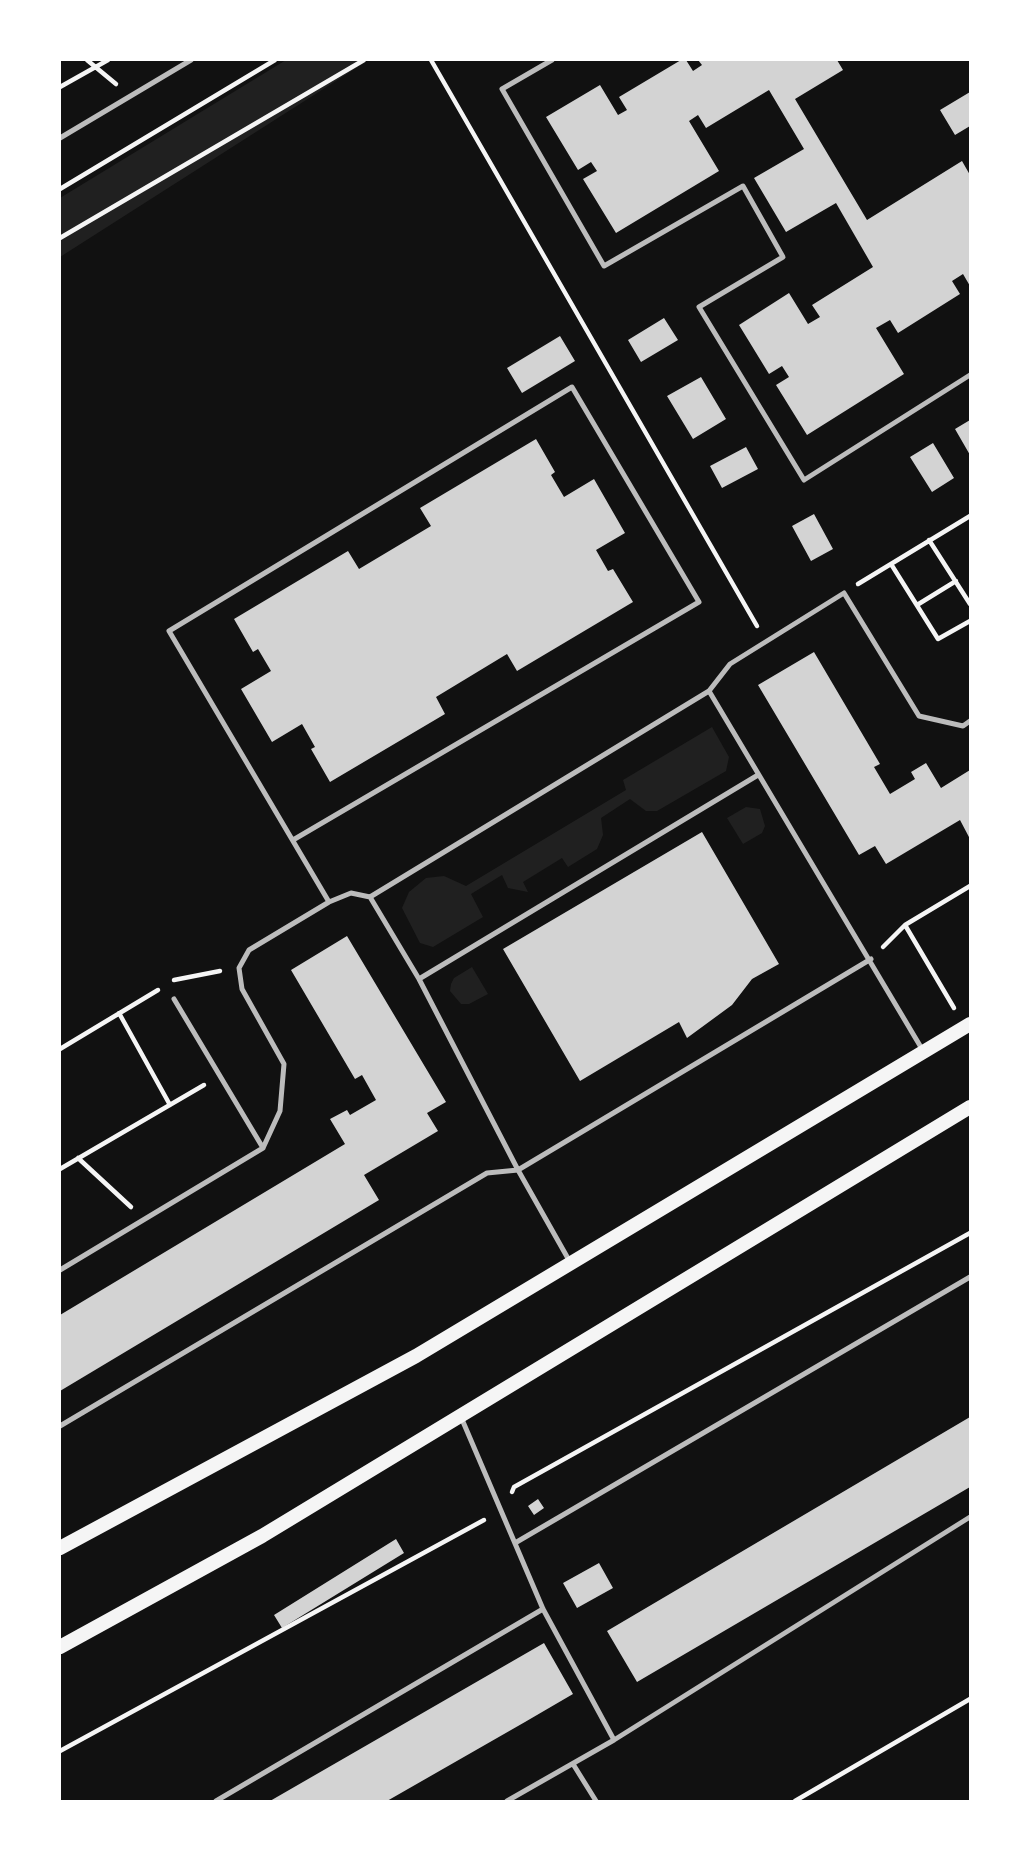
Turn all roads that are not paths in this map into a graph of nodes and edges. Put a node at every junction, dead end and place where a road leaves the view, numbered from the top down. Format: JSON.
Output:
{"nodes":[{"id":1,"x":191,"y":60,"type":"edge"},
{"id":2,"x":552,"y":60,"type":"edge"},
{"id":3,"x":60,"y":138,"type":"edge"},
{"id":4,"x":971,"y":374,"type":"edge"},
{"id":5,"x":709,"y":691,"type":"junction"},
{"id":6,"x":971,"y":722,"type":"edge"},
{"id":7,"x":758,"y":775,"type":"junction"},
{"id":8,"x":293,"y":840,"type":"junction"},
{"id":9,"x":370,"y":897,"type":"junction"},
{"id":10,"x":329,"y":902,"type":"junction"},
{"id":11,"x":871,"y":959,"type":"junction"},
{"id":12,"x":419,"y":979,"type":"junction"},
{"id":13,"x":174,"y":999,"type":"dead end"},
{"id":14,"x":968,"y":1025,"type":"edge"},
{"id":15,"x":924,"y":1051,"type":"junction"},
{"id":16,"x":971,"y":1107,"type":"edge"},
{"id":17,"x":263,"y":1148,"type":"junction"},
{"id":18,"x":518,"y":1170,"type":"junction"},
{"id":19,"x":571,"y":1263,"type":"junction"},
{"id":20,"x":60,"y":1270,"type":"edge"},
{"id":21,"x":971,"y":1277,"type":"edge"},
{"id":22,"x":459,"y":1414,"type":"junction"},
{"id":23,"x":60,"y":1426,"type":"edge"},
{"id":24,"x":971,"y":1517,"type":"edge"},
{"id":25,"x":515,"y":1543,"type":"junction"},
{"id":26,"x":60,"y":1548,"type":"edge"},
{"id":27,"x":544,"y":1609,"type":"junction"},
{"id":28,"x":60,"y":1647,"type":"edge"},
{"id":29,"x":614,"y":1740,"type":"junction"},
{"id":30,"x":573,"y":1764,"type":"junction"},
{"id":31,"x":216,"y":1801,"type":"edge"},
{"id":32,"x":507,"y":1801,"type":"edge"},
{"id":33,"x":596,"y":1801,"type":"edge"}],
"edges":[{"from":1,"to":3,"type":"lane"},
{"from":2,"to":4,"type":"lane"},
{"from":5,"to":6,"type":"lane"},
{"from":5,"to":7,"type":"lane"},
{"from":5,"to":9,"type":"lane"},
{"from":7,"to":11,"type":"lane"},
{"from":7,"to":12,"type":"lane"},
{"from":8,"to":8,"type":"lane"},
{"from":8,"to":10,"type":"lane"},
{"from":9,"to":10,"type":"lane"},
{"from":9,"to":12,"type":"lane"},
{"from":10,"to":17,"type":"lane"},
{"from":11,"to":15,"type":"lane"},
{"from":11,"to":18,"type":"lane"},
{"from":12,"to":18,"type":"lane"},
{"from":13,"to":17,"type":"lane"},
{"from":14,"to":15,"type":"main road"},
{"from":15,"to":19,"type":"main road"},
{"from":16,"to":22,"type":"main road"},
{"from":17,"to":20,"type":"lane"},
{"from":18,"to":19,"type":"lane"},
{"from":18,"to":23,"type":"lane"},
{"from":19,"to":26,"type":"main road"},
{"from":21,"to":25,"type":"lane"},
{"from":22,"to":25,"type":"lane"},
{"from":22,"to":28,"type":"main road"},
{"from":24,"to":29,"type":"lane"},
{"from":25,"to":27,"type":"lane"},
{"from":27,"to":29,"type":"lane"},
{"from":27,"to":31,"type":"lane"},
{"from":29,"to":30,"type":"lane"},
{"from":30,"to":32,"type":"lane"},
{"from":30,"to":33,"type":"lane"}]}
